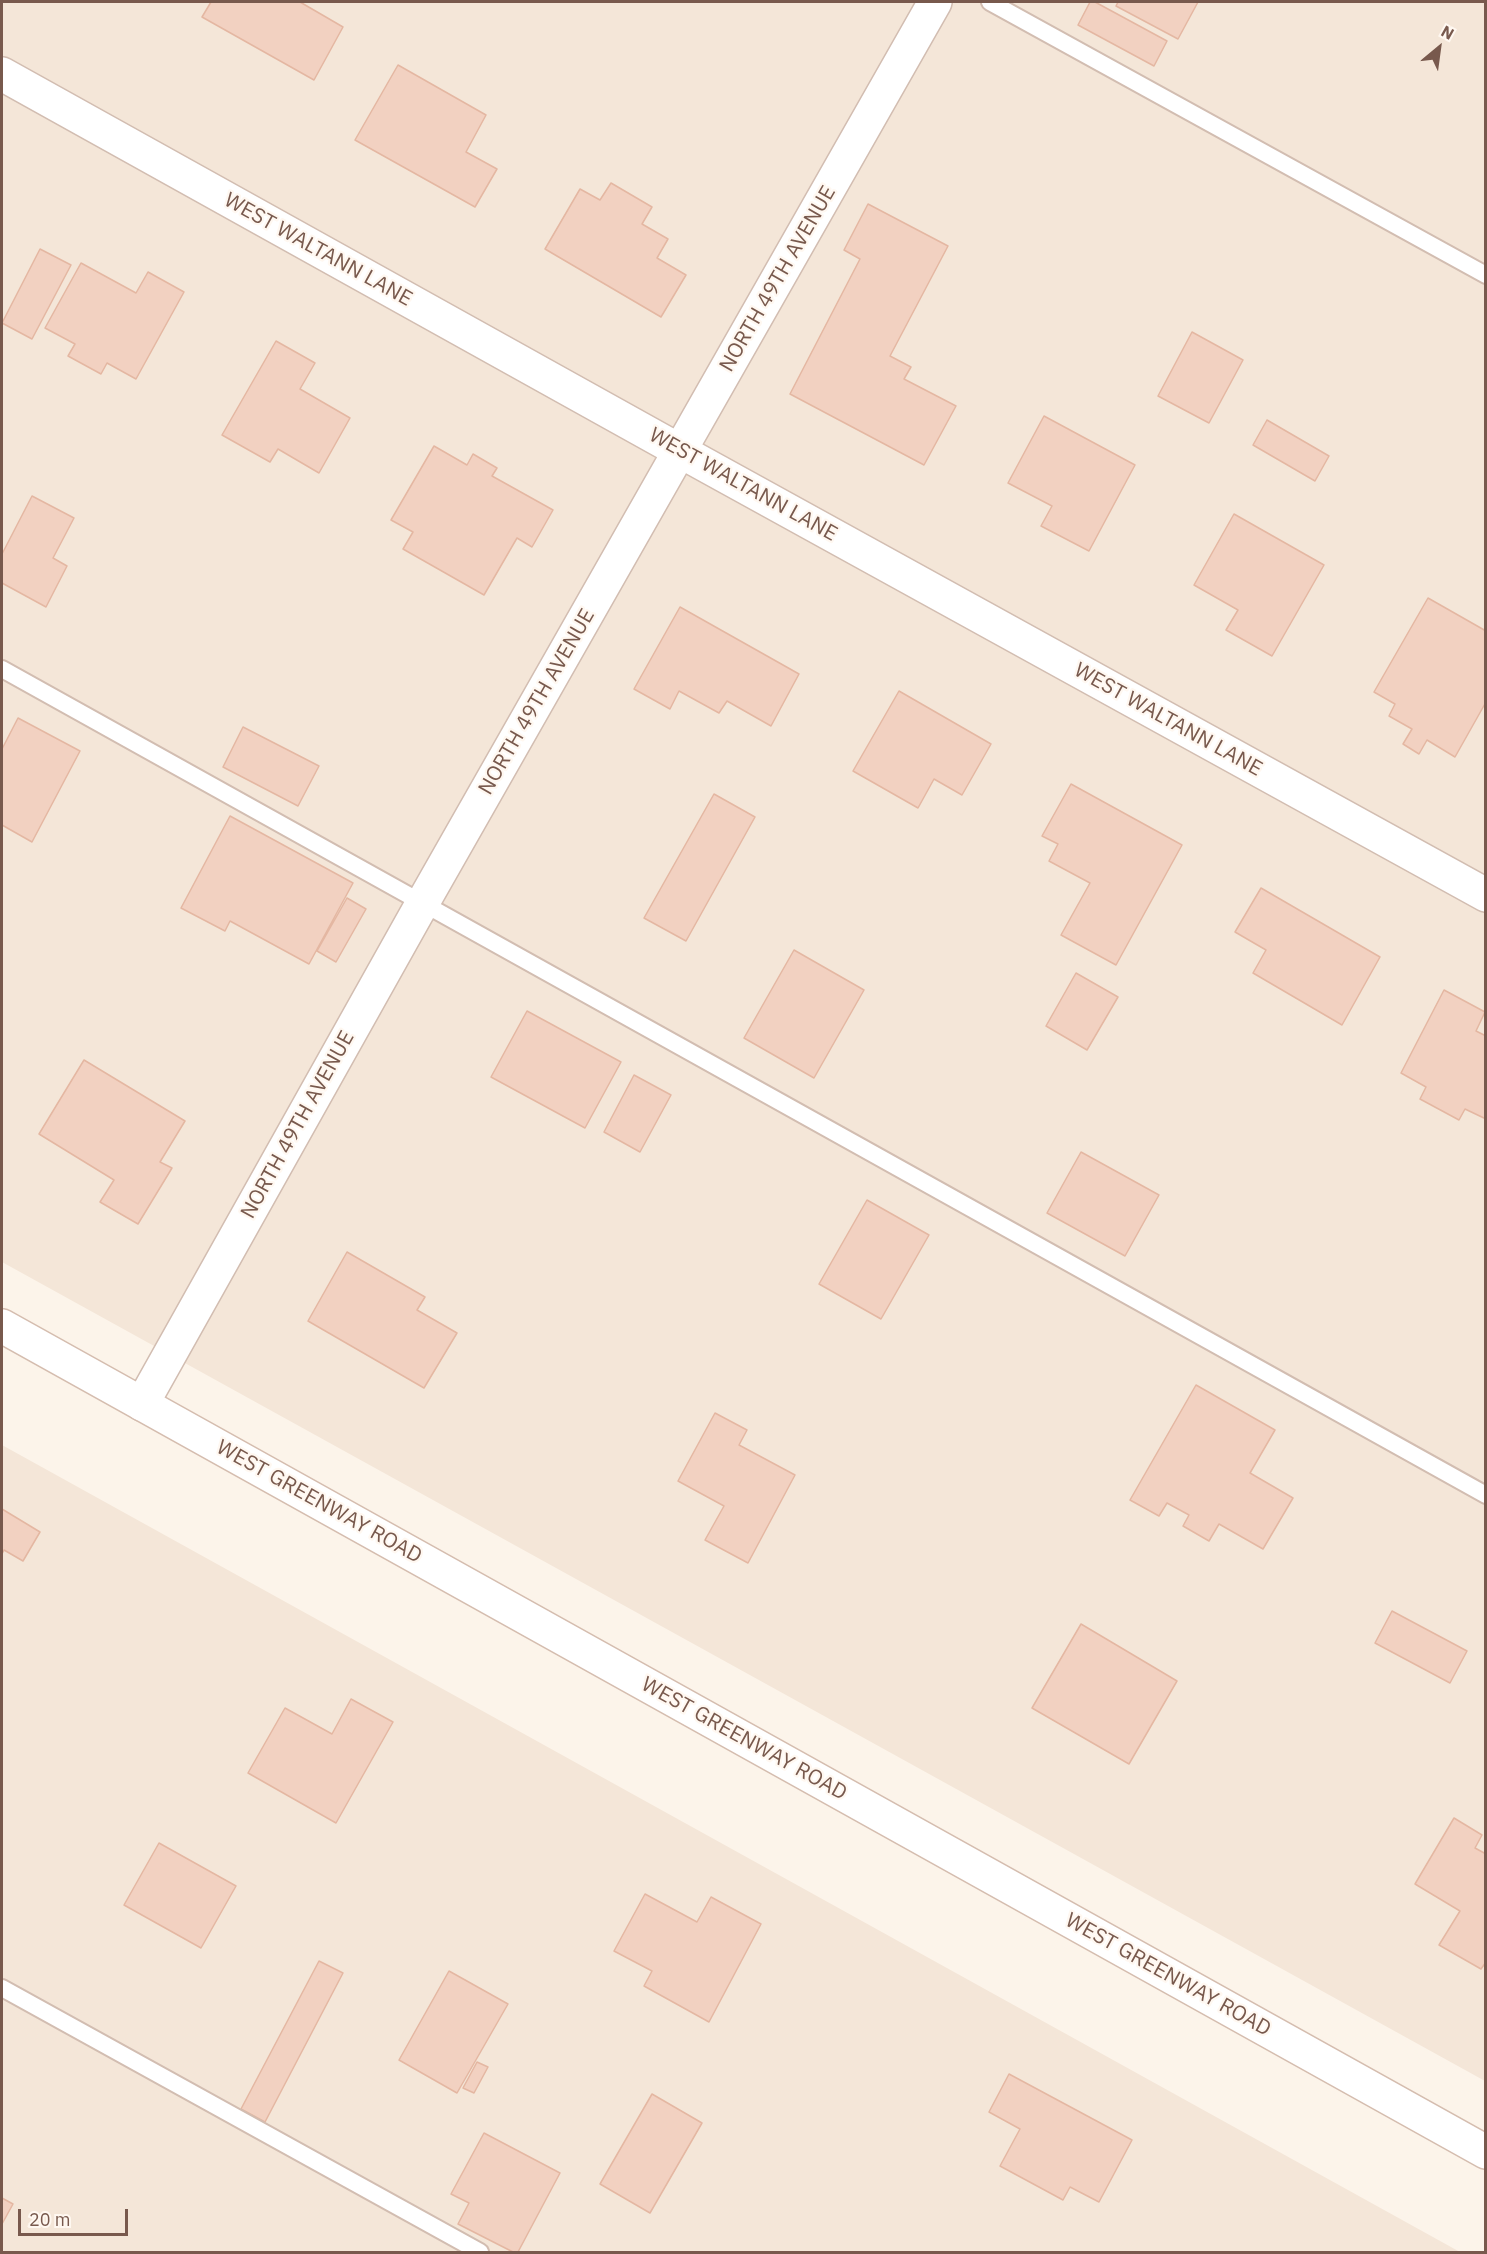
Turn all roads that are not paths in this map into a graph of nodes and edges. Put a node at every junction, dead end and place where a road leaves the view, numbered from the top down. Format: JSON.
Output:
{"nodes":[{"id":1,"x":935,"y":2,"type":"edge"},
{"id":2,"x":990,"y":2,"type":"edge"},
{"id":3,"x":2,"y":74,"type":"edge"},
{"id":4,"x":1485,"y":275,"type":"edge"},
{"id":5,"x":680,"y":451,"type":"junction"},
{"id":6,"x":2,"y":669,"type":"edge"},
{"id":7,"x":1485,"y":895,"type":"edge"},
{"id":8,"x":422,"y":904,"type":"junction"},
{"id":9,"x":2,"y":1326,"type":"edge"},
{"id":10,"x":142,"y":1404,"type":"junction"},
{"id":11,"x":1485,"y":1495,"type":"edge"},
{"id":12,"x":2,"y":1988,"type":"edge"},
{"id":13,"x":1485,"y":2152,"type":"edge"},
{"id":14,"x":480,"y":2253,"type":"edge"}],
"edges":[{"from":1,"to":5,"type":"street","name":"NORTH 49TH AVENUE"},
{"from":2,"to":4,"type":"lane"},
{"from":3,"to":5,"type":"street","name":"WEST WALTANN LANE"},
{"from":5,"to":7,"type":"street","name":"WEST WALTANN LANE"},
{"from":5,"to":8,"type":"street","name":"NORTH 49TH AVENUE"},
{"from":6,"to":8,"type":"lane"},
{"from":8,"to":10,"type":"street","name":"NORTH 49TH AVENUE"},
{"from":8,"to":11,"type":"lane"},
{"from":9,"to":10,"type":"street","name":"WEST GREENWAY ROAD"},
{"from":10,"to":13,"type":"street","name":"WEST GREENWAY ROAD"},
{"from":12,"to":14,"type":"lane"}]}
